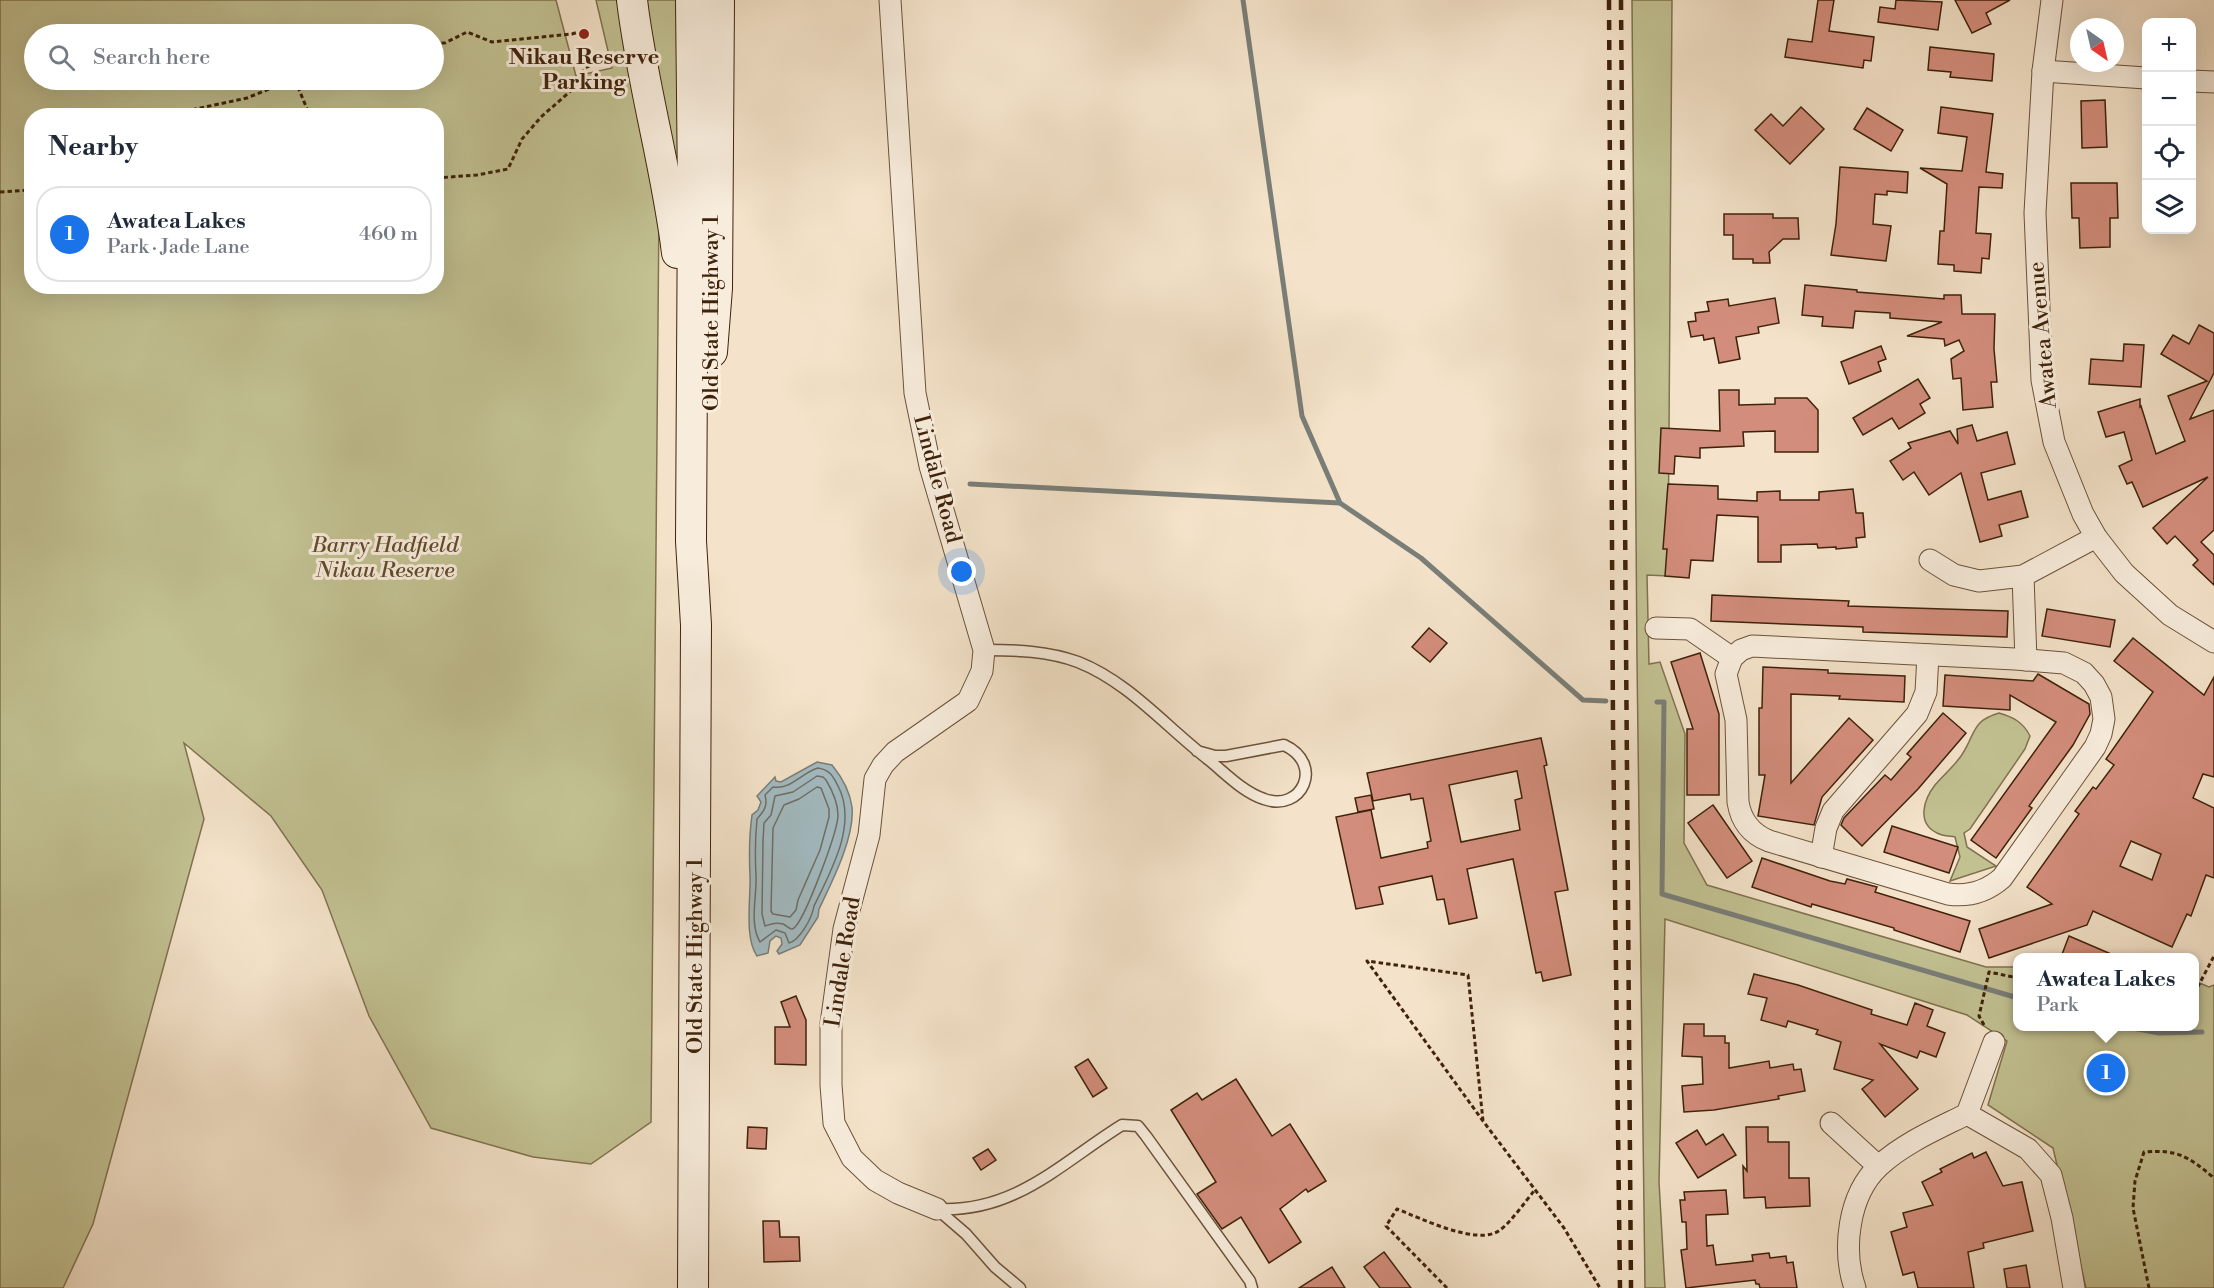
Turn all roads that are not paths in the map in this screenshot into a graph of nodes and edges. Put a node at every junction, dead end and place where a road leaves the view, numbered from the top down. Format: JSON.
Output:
{"nodes":[{"id":1,"x":632,"y":0,"type":"edge"},
{"id":2,"x":691,"y":0,"type":"edge"},
{"id":3,"x":709,"y":0,"type":"edge"},
{"id":4,"x":719,"y":0,"type":"edge"},
{"id":5,"x":890,"y":0,"type":"edge"},
{"id":6,"x":2052,"y":0,"type":"edge"},
{"id":7,"x":2043,"y":71,"type":"junction"},
{"id":8,"x":2142,"y":78,"type":"edge"},
{"id":9,"x":2196,"y":81,"type":"edge"},
{"id":10,"x":2214,"y":82,"type":"edge"},
{"id":11,"x":712,"y":352,"type":"junction"},
{"id":12,"x":691,"y":390,"type":"junction"},
{"id":13,"x":2096,"y":537,"type":"junction"},
{"id":14,"x":1930,"y":560,"type":"dead end"},
{"id":15,"x":2023,"y":576,"type":"junction"},
{"id":16,"x":696,"y":625,"type":"junction"},
{"id":17,"x":1656,"y":628,"type":"dead end"},
{"id":18,"x":2214,"y":642,"type":"edge"},
{"id":19,"x":984,"y":650,"type":"junction"},
{"id":20,"x":1928,"y":655,"type":"junction"},
{"id":21,"x":1732,"y":658,"type":"junction"},
{"id":22,"x":2026,"y":660,"type":"junction"},
{"id":23,"x":1197,"y":751,"type":"junction"},
{"id":24,"x":1821,"y":856,"type":"junction"},
{"id":25,"x":1994,"y":1042,"type":"road end"},
{"id":26,"x":1967,"y":1114,"type":"junction"},
{"id":27,"x":1831,"y":1123,"type":"dead end"},
{"id":28,"x":1878,"y":1166,"type":"junction"},
{"id":29,"x":937,"y":1209,"type":"junction"},
{"id":30,"x":693,"y":1288,"type":"edge"},
{"id":31,"x":1020,"y":1288,"type":"edge"},
{"id":32,"x":1252,"y":1288,"type":"edge"},
{"id":33,"x":1855,"y":1288,"type":"edge"},
{"id":34,"x":2074,"y":1288,"type":"edge"}],
"edges":[{"from":1,"to":12,"type":"main road"},
{"from":2,"to":12,"type":"main road","name":"Old State Highway 1"},
{"from":3,"to":11,"type":"main road","name":"Old State Highway 1"},
{"from":4,"to":11,"type":"main road"},
{"from":5,"to":19,"type":"street","name":"Lindale Road"},
{"from":6,"to":7,"type":"street","name":"Awatea Avenue"},
{"from":7,"to":8,"type":"street"},
{"from":7,"to":13,"type":"street","name":"Awatea Avenue"},
{"from":9,"to":10,"type":"street"},
{"from":11,"to":16,"type":"main road","name":"Old State Highway 1"},
{"from":12,"to":16,"type":"main road","name":"Old State Highway 1"},
{"from":13,"to":15,"type":"street"},
{"from":13,"to":18,"type":"street","name":"Awatea Avenue"},
{"from":14,"to":15,"type":"street"},
{"from":15,"to":22,"type":"street"},
{"from":16,"to":30,"type":"main road","name":"Old State Highway 1"},
{"from":17,"to":21,"type":"street"},
{"from":19,"to":23,"type":"lane"},
{"from":19,"to":29,"type":"street","name":"Lindale Road"},
{"from":20,"to":21,"type":"street"},
{"from":20,"to":22,"type":"street"},
{"from":20,"to":24,"type":"street"},
{"from":21,"to":24,"type":"street"},
{"from":22,"to":24,"type":"street"},
{"from":23,"to":23,"type":"lane"},
{"from":25,"to":26,"type":"street"},
{"from":26,"to":28,"type":"street"},
{"from":26,"to":34,"type":"street"},
{"from":27,"to":28,"type":"street"},
{"from":28,"to":33,"type":"street"},
{"from":29,"to":31,"type":"lane"},
{"from":29,"to":32,"type":"lane"}]}
